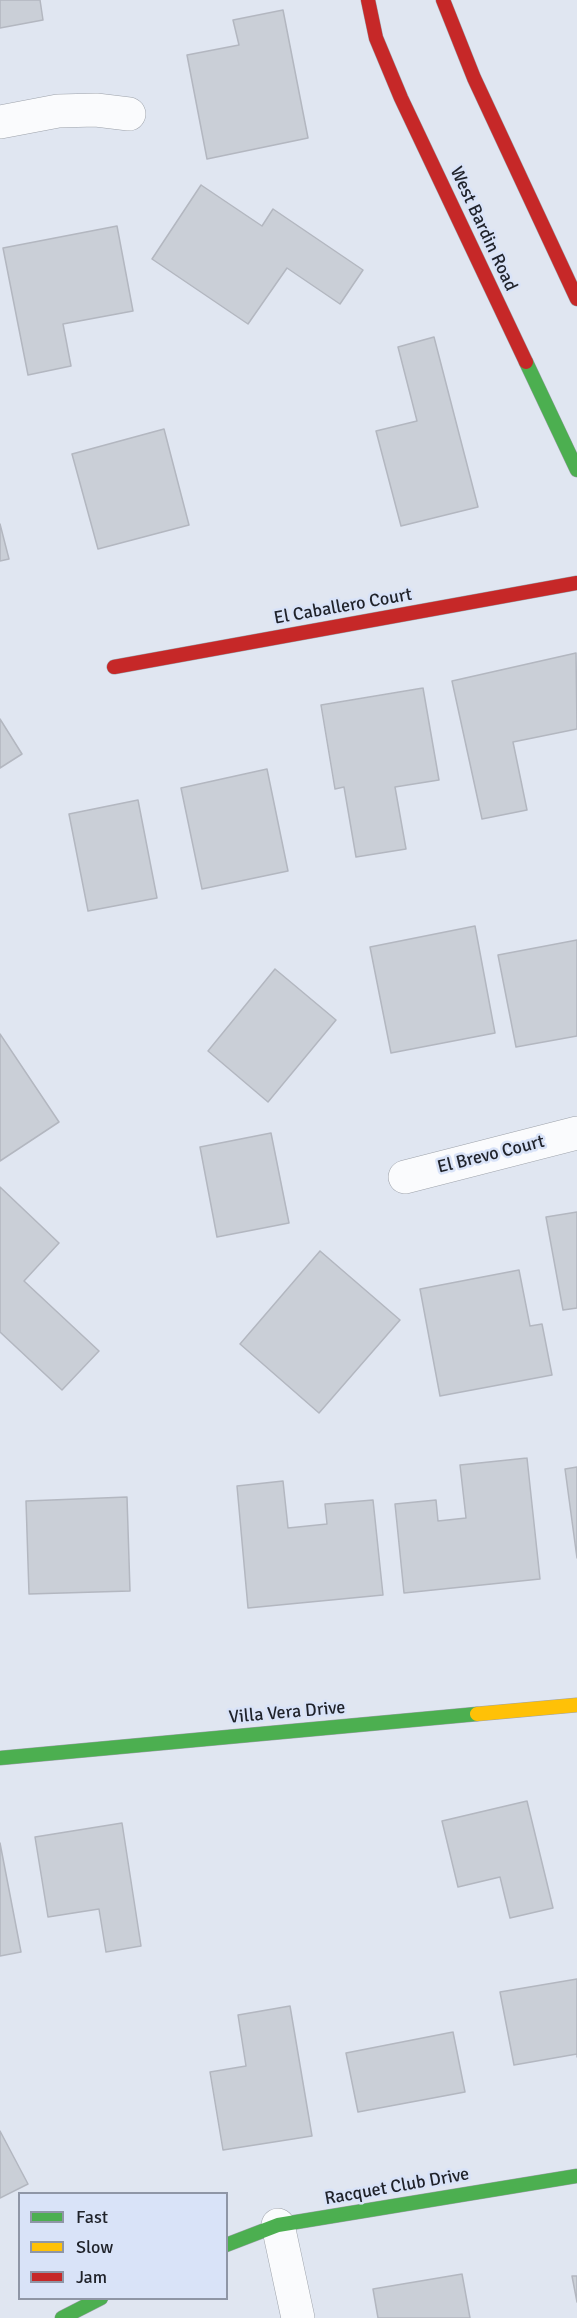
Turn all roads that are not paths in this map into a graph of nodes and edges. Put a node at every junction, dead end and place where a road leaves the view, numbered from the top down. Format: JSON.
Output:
{"nodes":[{"id":1,"x":368,"y":0,"type":"edge"},
{"id":2,"x":443,"y":0,"type":"edge"},
{"id":3,"x":129,"y":114,"type":"dead end"},
{"id":4,"x":0,"y":122,"type":"edge"},
{"id":5,"x":577,"y":299,"type":"edge"},
{"id":6,"x":577,"y":470,"type":"edge"},
{"id":7,"x":577,"y":583,"type":"edge"},
{"id":8,"x":114,"y":667,"type":"dead end"},
{"id":9,"x":577,"y":1133,"type":"edge"},
{"id":10,"x":405,"y":1177,"type":"dead end"},
{"id":11,"x":577,"y":1705,"type":"edge"},
{"id":12,"x":0,"y":1758,"type":"edge"},
{"id":13,"x":577,"y":2176,"type":"edge"},
{"id":14,"x":278,"y":2225,"type":"junction"},
{"id":15,"x":228,"y":2244,"type":"edge"},
{"id":16,"x":97,"y":2300,"type":"edge"},
{"id":17,"x":62,"y":2318,"type":"edge"},
{"id":18,"x":298,"y":2318,"type":"edge"}],
"edges":[{"from":1,"to":6,"type":"street","name":"West Bardin Road"},
{"from":2,"to":5,"type":"street"},
{"from":3,"to":4,"type":"street"},
{"from":7,"to":8,"type":"street","name":"El Caballero Court"},
{"from":9,"to":10,"type":"street","name":"El Brevo Court"},
{"from":11,"to":12,"type":"street","name":"Villa Vera Drive"},
{"from":13,"to":14,"type":"street","name":"Racquet Club Drive"},
{"from":14,"to":15,"type":"street","name":"Racquet Club Drive"},
{"from":14,"to":18,"type":"street"},
{"from":16,"to":17,"type":"street"}]}
